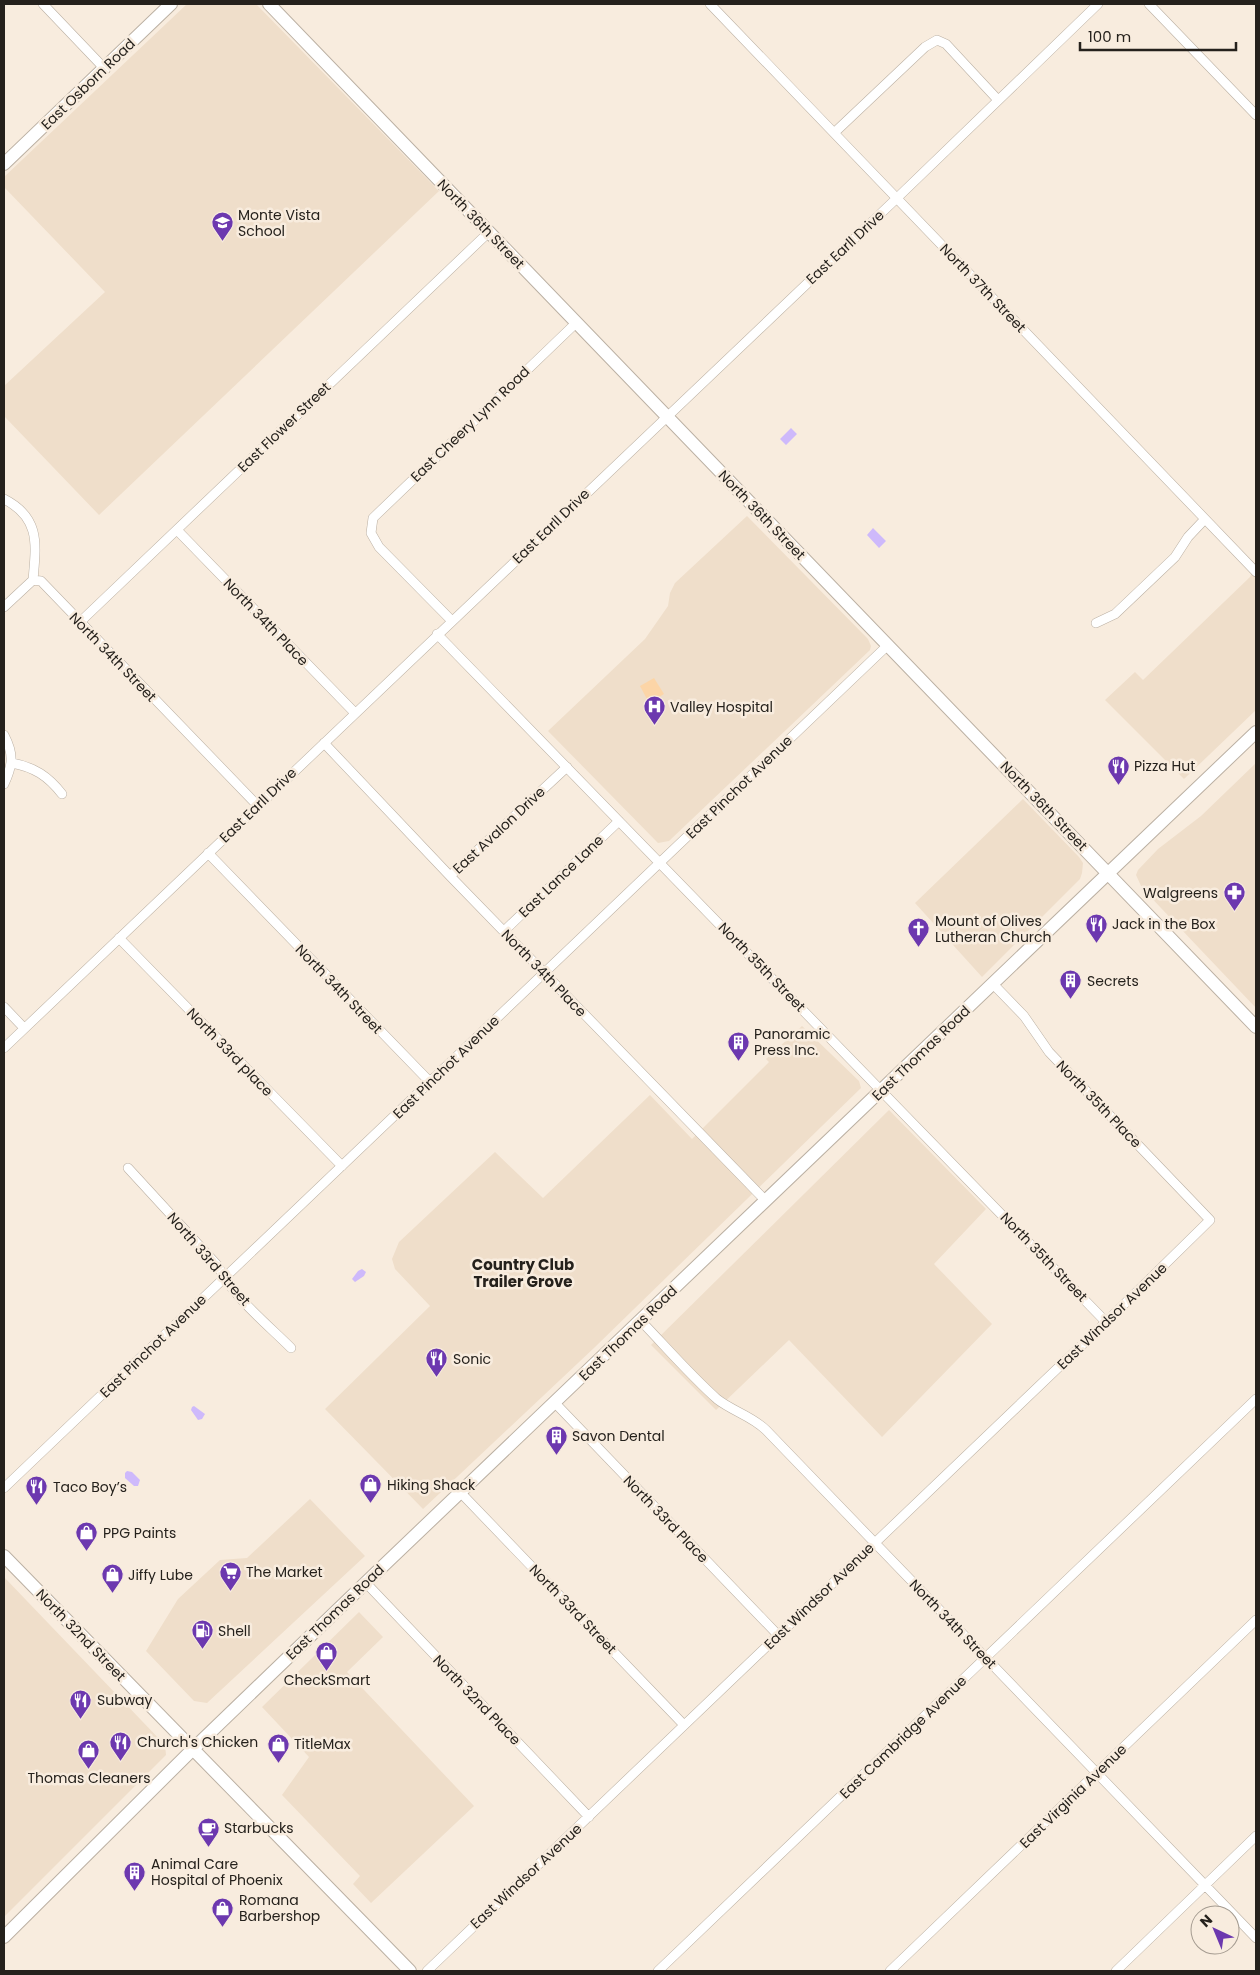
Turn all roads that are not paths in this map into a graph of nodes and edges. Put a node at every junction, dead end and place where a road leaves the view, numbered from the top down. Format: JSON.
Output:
{"nodes":[{"id":1,"x":43,"y":4,"type":"edge"},
{"id":2,"x":171,"y":4,"type":"edge"},
{"id":3,"x":269,"y":4,"type":"edge"},
{"id":4,"x":710,"y":4,"type":"edge"},
{"id":5,"x":1098,"y":4,"type":"edge"},
{"id":6,"x":1149,"y":4,"type":"edge"},
{"id":7,"x":104,"y":68,"type":"junction"},
{"id":8,"x":998,"y":100,"type":"junction"},
{"id":9,"x":1256,"y":115,"type":"edge"},
{"id":10,"x":834,"y":133,"type":"junction"},
{"id":11,"x":4,"y":164,"type":"edge"},
{"id":12,"x":897,"y":198,"type":"junction"},
{"id":13,"x":489,"y":232,"type":"junction"},
{"id":14,"x":576,"y":323,"type":"junction"},
{"id":15,"x":666,"y":416,"type":"junction"},
{"id":16,"x":4,"y":499,"type":"edge"},
{"id":17,"x":1205,"y":519,"type":"junction"},
{"id":18,"x":177,"y":530,"type":"junction"},
{"id":19,"x":1256,"y":572,"type":"edge"},
{"id":20,"x":32,"y":580,"type":"junction"},
{"id":21,"x":4,"y":607,"type":"edge"},
{"id":22,"x":452,"y":621,"type":"junction"},
{"id":23,"x":80,"y":622,"type":"junction"},
{"id":24,"x":1096,"y":623,"type":"dead end"},
{"id":25,"x":438,"y":634,"type":"junction"},
{"id":26,"x":888,"y":645,"type":"junction"},
{"id":27,"x":354,"y":713,"type":"junction"},
{"id":28,"x":1256,"y":732,"type":"edge"},
{"id":29,"x":4,"y":735,"type":"edge"},
{"id":30,"x":324,"y":743,"type":"junction"},
{"id":31,"x":12,"y":764,"type":"junction"},
{"id":32,"x":565,"y":766,"type":"junction"},
{"id":33,"x":4,"y":784,"type":"edge"},
{"id":34,"x":62,"y":794,"type":"dead end"},
{"id":35,"x":258,"y":806,"type":"junction"},
{"id":36,"x":619,"y":821,"type":"junction"},
{"id":37,"x":208,"y":853,"type":"junction"},
{"id":38,"x":660,"y":863,"type":"junction"},
{"id":39,"x":1108,"y":873,"type":"junction"},
{"id":40,"x":450,"y":876,"type":"junction"},
{"id":41,"x":504,"y":931,"type":"junction"},
{"id":42,"x":119,"y":938,"type":"junction"},
{"id":43,"x":544,"y":973,"type":"junction"},
{"id":44,"x":994,"y":984,"type":"junction"},
{"id":45,"x":4,"y":1007,"type":"edge"},
{"id":46,"x":1256,"y":1026,"type":"edge"},
{"id":47,"x":24,"y":1028,"type":"junction"},
{"id":48,"x":4,"y":1048,"type":"edge"},
{"id":49,"x":430,"y":1082,"type":"junction"},
{"id":50,"x":882,"y":1090,"type":"junction"},
{"id":51,"x":342,"y":1166,"type":"junction"},
{"id":52,"x":128,"y":1168,"type":"dead end"},
{"id":53,"x":766,"y":1201,"type":"junction"},
{"id":54,"x":1210,"y":1220,"type":"joint"},
{"id":55,"x":224,"y":1278,"type":"junction"},
{"id":56,"x":641,"y":1321,"type":"junction"},
{"id":57,"x":1106,"y":1322,"type":"junction"},
{"id":58,"x":291,"y":1348,"type":"dead end"},
{"id":59,"x":1256,"y":1399,"type":"edge"},
{"id":60,"x":555,"y":1403,"type":"junction"},
{"id":61,"x":4,"y":1488,"type":"edge"},
{"id":62,"x":461,"y":1493,"type":"junction"},
{"id":63,"x":875,"y":1543,"type":"junction"},
{"id":64,"x":4,"y":1556,"type":"edge"},
{"id":65,"x":366,"y":1583,"type":"junction"},
{"id":66,"x":1256,"y":1620,"type":"edge"},
{"id":67,"x":778,"y":1635,"type":"junction"},
{"id":68,"x":986,"y":1658,"type":"junction"},
{"id":69,"x":684,"y":1725,"type":"junction"},
{"id":70,"x":193,"y":1749,"type":"junction"},
{"id":71,"x":1097,"y":1773,"type":"junction"},
{"id":72,"x":589,"y":1817,"type":"junction"},
{"id":73,"x":1256,"y":1836,"type":"edge"},
{"id":74,"x":1205,"y":1886,"type":"junction"},
{"id":75,"x":4,"y":1937,"type":"edge"},
{"id":76,"x":1256,"y":1938,"type":"edge"},
{"id":77,"x":410,"y":1971,"type":"edge"},
{"id":78,"x":427,"y":1971,"type":"edge"},
{"id":79,"x":658,"y":1971,"type":"edge"},
{"id":80,"x":890,"y":1971,"type":"edge"},
{"id":81,"x":1116,"y":1971,"type":"edge"}],
"edges":[{"from":1,"to":7,"type":"street"},
{"from":2,"to":7,"type":"main road","name":"East Osborn Road"},
{"from":3,"to":13,"type":"main road","name":"North 36th Street"},
{"from":4,"to":10,"type":"street","name":"North 37th Street"},
{"from":5,"to":8,"type":"street","name":"East Earll Drive"},
{"from":6,"to":9,"type":"street"},
{"from":7,"to":11,"type":"main road","name":"East Osborn Road"},
{"from":8,"to":10,"type":"street"},
{"from":8,"to":12,"type":"street","name":"East Earll Drive"},
{"from":10,"to":12,"type":"street","name":"North 37th Street"},
{"from":12,"to":15,"type":"street","name":"East Earll Drive"},
{"from":12,"to":17,"type":"street","name":"North 37th Street"},
{"from":13,"to":14,"type":"main road","name":"North 36th Street"},
{"from":13,"to":18,"type":"street","name":"East Flower Street"},
{"from":14,"to":15,"type":"main road","name":"North 36th Street"},
{"from":14,"to":22,"type":"street","name":"East Cheery Lynn Road"},
{"from":15,"to":22,"type":"street","name":"East Earll Drive"},
{"from":15,"to":26,"type":"main road","name":"North 36th Street"},
{"from":16,"to":20,"type":"street"},
{"from":17,"to":19,"type":"street","name":"North 37th Street"},
{"from":17,"to":24,"type":"street"},
{"from":18,"to":23,"type":"street","name":"East Flower Street"},
{"from":18,"to":27,"type":"street","name":"North 34th Place"},
{"from":20,"to":21,"type":"street"},
{"from":20,"to":23,"type":"street","name":"North 34th Street"},
{"from":22,"to":25,"type":"street","name":"East Earll Drive"},
{"from":23,"to":35,"type":"street","name":"North 34th Street"},
{"from":25,"to":27,"type":"street","name":"East Earll Drive"},
{"from":25,"to":32,"type":"street","name":"North 35th Street"},
{"from":26,"to":38,"type":"street","name":"East Pinchot Avenue"},
{"from":26,"to":39,"type":"main road","name":"North 36th Street"},
{"from":27,"to":30,"type":"street","name":"East Earll Drive"},
{"from":28,"to":39,"type":"main road","name":"East Thomas Road"},
{"from":29,"to":31,"type":"street"},
{"from":30,"to":35,"type":"street","name":"East Earll Drive"},
{"from":30,"to":40,"type":"street","name":"North 34th Place"},
{"from":31,"to":33,"type":"street"},
{"from":31,"to":34,"type":"street"},
{"from":32,"to":36,"type":"street","name":"North 35th Street"},
{"from":32,"to":40,"type":"street","name":"East Avalon Drive"},
{"from":35,"to":37,"type":"street","name":"East Earll Drive"},
{"from":36,"to":38,"type":"street","name":"North 35th Street"},
{"from":36,"to":41,"type":"street","name":"East Lance Lane"},
{"from":37,"to":42,"type":"street","name":"East Earll Drive"},
{"from":37,"to":49,"type":"street","name":"North 34th Street"},
{"from":38,"to":43,"type":"street","name":"East Pinchot Avenue"},
{"from":38,"to":50,"type":"street","name":"North 35th Street"},
{"from":39,"to":44,"type":"main road","name":"East Thomas Road"},
{"from":39,"to":46,"type":"main road","name":"North 36th Street"},
{"from":40,"to":41,"type":"street","name":"North 34th Place"},
{"from":41,"to":43,"type":"street","name":"North 34th Place"},
{"from":42,"to":47,"type":"street","name":"East Earll Drive"},
{"from":42,"to":51,"type":"street","name":"North 33rd place"},
{"from":43,"to":49,"type":"street","name":"East Pinchot Avenue"},
{"from":43,"to":53,"type":"street","name":"North 34th Place"},
{"from":44,"to":50,"type":"main road","name":"East Thomas Road"},
{"from":44,"to":54,"type":"street","name":"North 35th Place"},
{"from":45,"to":47,"type":"street"},
{"from":47,"to":48,"type":"street","name":"East Earll Drive"},
{"from":49,"to":51,"type":"street","name":"East Pinchot Avenue"},
{"from":50,"to":53,"type":"main road","name":"East Thomas Road"},
{"from":50,"to":57,"type":"street","name":"North 35th Street"},
{"from":51,"to":55,"type":"street","name":"East Pinchot Avenue"},
{"from":52,"to":55,"type":"street","name":"North 33rd Street"},
{"from":53,"to":56,"type":"main road","name":"East Thomas Road"},
{"from":54,"to":57,"type":"street","name":"East Windsor Avenue"},
{"from":55,"to":58,"type":"street","name":"North 33rd Street"},
{"from":55,"to":61,"type":"street","name":"East Pinchot Avenue"},
{"from":56,"to":60,"type":"main road","name":"East Thomas Road"},
{"from":56,"to":63,"type":"street","name":"North 34th Street"},
{"from":57,"to":63,"type":"street","name":"East Windsor Avenue"},
{"from":59,"to":68,"type":"street","name":"East Cambridge Avenue"},
{"from":60,"to":62,"type":"main road","name":"East Thomas Road"},
{"from":60,"to":67,"type":"street","name":"North 33rd Place"},
{"from":62,"to":65,"type":"main road","name":"East Thomas Road"},
{"from":62,"to":69,"type":"street","name":"North 33rd Street"},
{"from":63,"to":67,"type":"street","name":"East Windsor Avenue"},
{"from":63,"to":68,"type":"street","name":"North 34th Street"},
{"from":64,"to":70,"type":"main road","name":"North 32nd Street"},
{"from":65,"to":70,"type":"main road","name":"East Thomas Road"},
{"from":65,"to":72,"type":"street","name":"North 32nd Place"},
{"from":66,"to":71,"type":"street","name":"East Virginia Avenue"},
{"from":67,"to":69,"type":"street","name":"East Windsor Avenue"},
{"from":68,"to":71,"type":"street","name":"North 34th Street"},
{"from":68,"to":79,"type":"street","name":"East Cambridge Avenue"},
{"from":69,"to":72,"type":"street","name":"East Windsor Avenue"},
{"from":70,"to":75,"type":"main road","name":"East Thomas Road"},
{"from":70,"to":77,"type":"main road","name":"North 32nd Street"},
{"from":71,"to":74,"type":"street","name":"North 34th Street"},
{"from":71,"to":80,"type":"street","name":"East Virginia Avenue"},
{"from":72,"to":78,"type":"street","name":"East Windsor Avenue"},
{"from":73,"to":74,"type":"street"},
{"from":74,"to":76,"type":"street","name":"North 34th Street"},
{"from":74,"to":81,"type":"street"}]}
